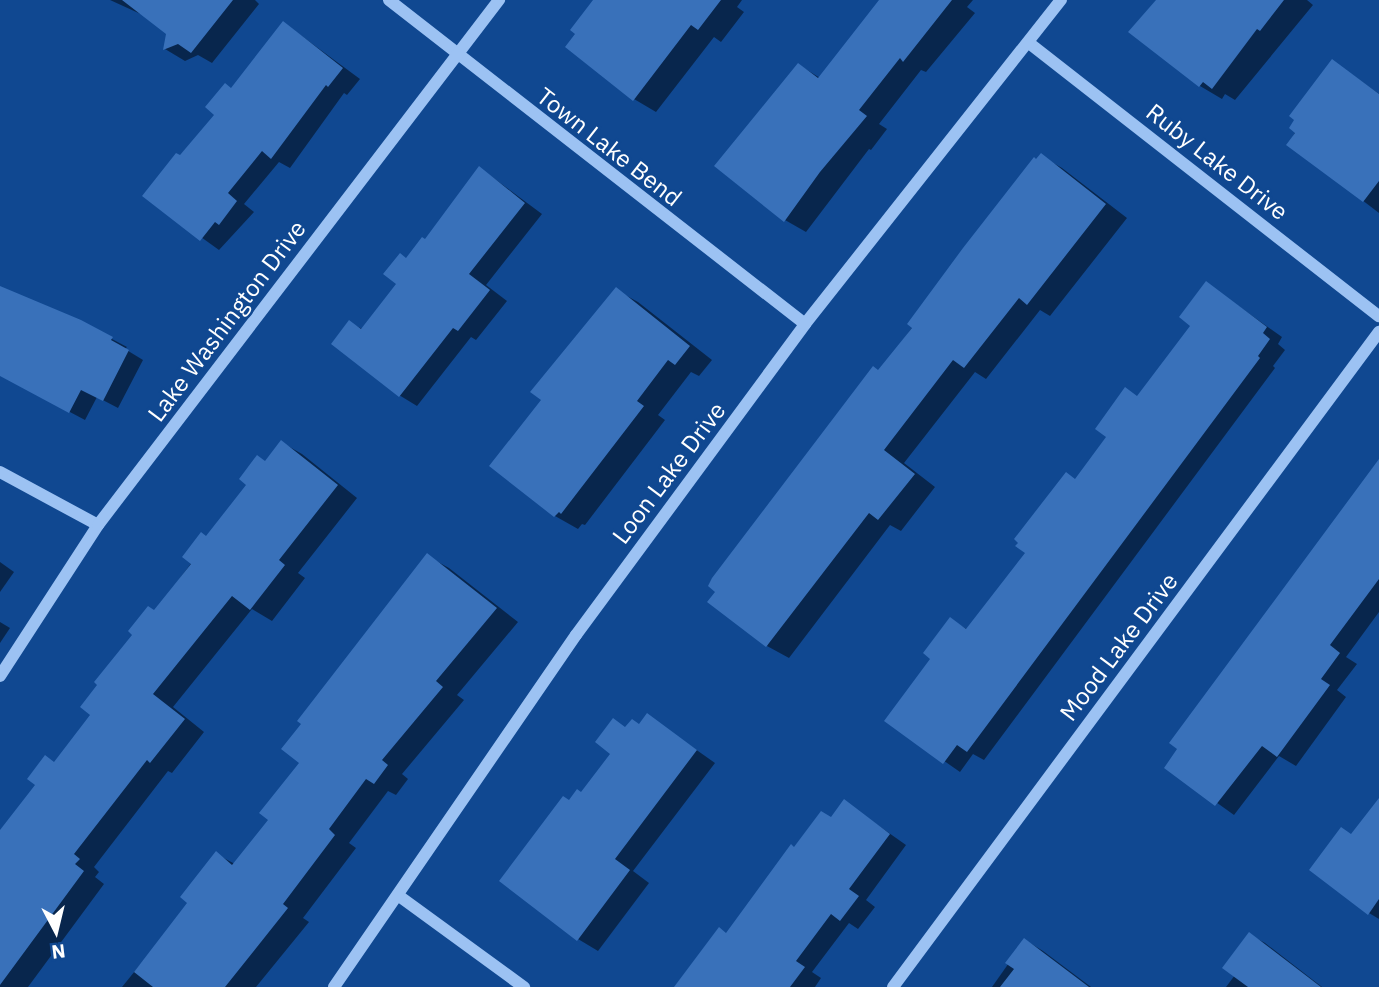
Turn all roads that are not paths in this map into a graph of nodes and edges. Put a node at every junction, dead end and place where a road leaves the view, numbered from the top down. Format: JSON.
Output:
{"nodes":[{"id":1,"x":389,"y":0,"type":"edge"},
{"id":2,"x":499,"y":0,"type":"edge"},
{"id":3,"x":1060,"y":0,"type":"edge"},
{"id":4,"x":1029,"y":43,"type":"junction"},
{"id":5,"x":456,"y":55,"type":"junction"},
{"id":6,"x":1379,"y":316,"type":"edge"},
{"id":7,"x":806,"y":324,"type":"junction"},
{"id":8,"x":1379,"y":332,"type":"edge"},
{"id":9,"x":0,"y":472,"type":"edge"},
{"id":10,"x":98,"y":525,"type":"junction"},
{"id":11,"x":0,"y":676,"type":"edge"},
{"id":12,"x":399,"y":896,"type":"junction"},
{"id":13,"x":334,"y":987,"type":"edge"},
{"id":14,"x":524,"y":987,"type":"edge"},
{"id":15,"x":893,"y":987,"type":"edge"}],
"edges":[{"from":1,"to":5,"type":"street","name":"Town Lake Bend"},
{"from":2,"to":5,"type":"street","name":"Lake Washington Drive"},
{"from":3,"to":4,"type":"street","name":"Loon Lake Drive"},
{"from":4,"to":6,"type":"street","name":"Ruby Lake Drive"},
{"from":4,"to":7,"type":"street","name":"Loon Lake Drive"},
{"from":5,"to":7,"type":"street","name":"Town Lake Bend"},
{"from":5,"to":10,"type":"street","name":"Lake Washington Drive"},
{"from":7,"to":12,"type":"street","name":"Loon Lake Drive"},
{"from":8,"to":15,"type":"street","name":"Mood Lake Drive"},
{"from":9,"to":10,"type":"street"},
{"from":10,"to":11,"type":"street","name":"Lake Washington Drive"},
{"from":12,"to":13,"type":"street","name":"Loon Lake Drive"},
{"from":12,"to":14,"type":"street"}]}
